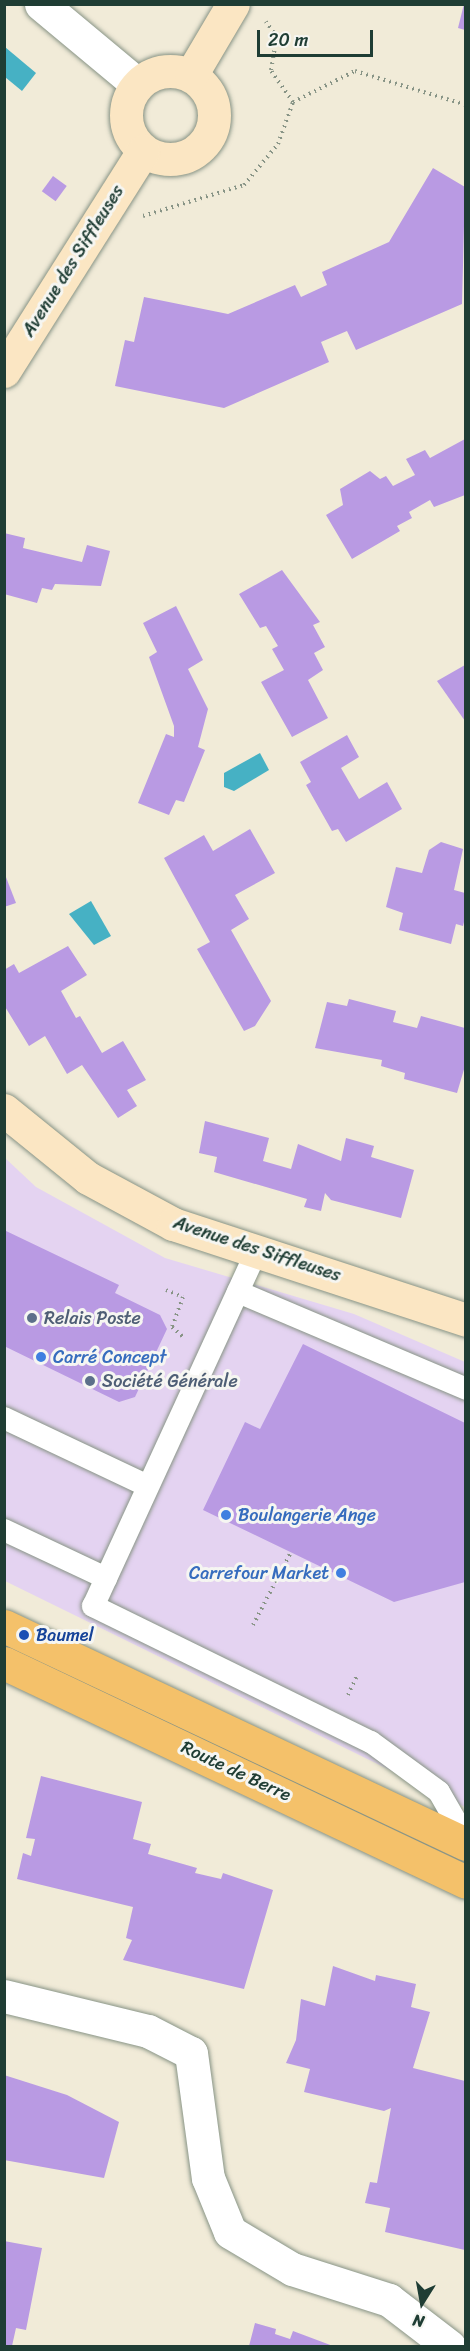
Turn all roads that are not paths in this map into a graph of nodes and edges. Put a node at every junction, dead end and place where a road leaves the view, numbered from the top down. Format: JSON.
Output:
{"nodes":[{"id":1,"x":41,"y":4,"type":"edge"},
{"id":2,"x":246,"y":9,"type":"edge"},
{"id":3,"x":191,"y":75,"type":"junction"},
{"id":4,"x":137,"y":84,"type":"junction"},
{"id":5,"x":142,"y":151,"type":"junction"},
{"id":6,"x":4,"y":371,"type":"edge"},
{"id":7,"x":7,"y":1118,"type":"edge"},
{"id":8,"x":258,"y":1248,"type":"junction"},
{"id":9,"x":237,"y":1292,"type":"junction"},
{"id":10,"x":465,"y":1320,"type":"edge"},
{"id":11,"x":465,"y":1389,"type":"edge"},
{"id":12,"x":4,"y":1418,"type":"edge"},
{"id":13,"x":148,"y":1486,"type":"junction"},
{"id":14,"x":4,"y":1530,"type":"edge"},
{"id":15,"x":106,"y":1578,"type":"junction"},
{"id":16,"x":4,"y":1626,"type":"edge"},
{"id":17,"x":4,"y":1663,"type":"edge"},
{"id":18,"x":465,"y":1839,"type":"edge"},
{"id":19,"x":465,"y":1844,"type":"edge"},
{"id":20,"x":465,"y":1882,"type":"edge"},
{"id":21,"x":4,"y":1996,"type":"edge"},
{"id":22,"x":449,"y":2346,"type":"edge"}],
"edges":[{"from":1,"to":4,"type":"street"},
{"from":2,"to":3,"type":"street"},
{"from":3,"to":4,"type":"street"},
{"from":3,"to":5,"type":"street"},
{"from":4,"to":5,"type":"street"},
{"from":5,"to":6,"type":"street","name":"Avenue des Siffleuses"},
{"from":7,"to":8,"type":"street","name":"Avenue des Siffleuses"},
{"from":8,"to":9,"type":"lane"},
{"from":8,"to":10,"type":"street","name":"Avenue des Siffleuses"},
{"from":9,"to":11,"type":"lane"},
{"from":9,"to":13,"type":"lane"},
{"from":12,"to":13,"type":"lane"},
{"from":13,"to":15,"type":"lane"},
{"from":14,"to":15,"type":"lane"},
{"from":15,"to":18,"type":"lane"},
{"from":16,"to":19,"type":"main road","name":"Route de Berre"},
{"from":17,"to":20,"type":"main road","name":"Route de Berre"},
{"from":21,"to":22,"type":"street"}]}
